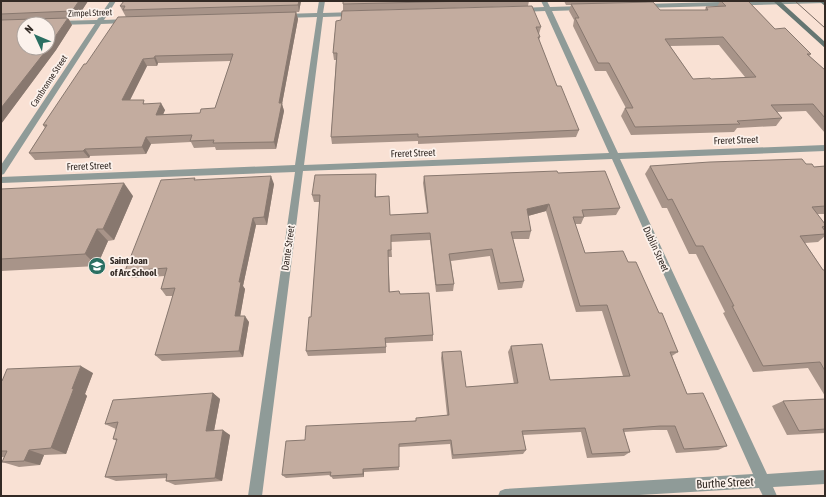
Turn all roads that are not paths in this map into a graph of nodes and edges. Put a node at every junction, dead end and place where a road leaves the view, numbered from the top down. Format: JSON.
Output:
{"nodes":[{"id":1,"x":113,"y":1,"type":"edge"},
{"id":2,"x":322,"y":1,"type":"edge"},
{"id":3,"x":777,"y":2,"type":"edge"},
{"id":4,"x":823,"y":2,"type":"edge"},
{"id":5,"x":545,"y":5,"type":"edge"},
{"id":6,"x":635,"y":6,"type":"edge"},
{"id":7,"x":587,"y":8,"type":"edge"},
{"id":8,"x":516,"y":10,"type":"edge"},
{"id":9,"x":359,"y":14,"type":"edge"},
{"id":10,"x":320,"y":15,"type":"junction"},
{"id":11,"x":273,"y":16,"type":"edge"},
{"id":12,"x":131,"y":20,"type":"edge"},
{"id":13,"x":99,"y":22,"type":"junction"},
{"id":14,"x":56,"y":23,"type":"edge"},
{"id":15,"x":825,"y":46,"type":"edge"},
{"id":16,"x":825,"y":148,"type":"edge"},
{"id":17,"x":613,"y":156,"type":"junction"},
{"id":18,"x":299,"y":169,"type":"junction"},
{"id":19,"x":1,"y":172,"type":"edge"},
{"id":20,"x":1,"y":180,"type":"edge"},
{"id":21,"x":825,"y":477,"type":"edge"},
{"id":22,"x":762,"y":481,"type":"junction"},
{"id":23,"x":255,"y":496,"type":"edge"},
{"id":24,"x":505,"y":496,"type":"edge"},
{"id":25,"x":770,"y":496,"type":"edge"}],
"edges":[{"from":1,"to":13,"type":"street","name":"Cambronne Street"},
{"from":2,"to":10,"type":"street","name":"Dante Street"},
{"from":3,"to":4,"type":"street"},
{"from":3,"to":6,"type":"street"},
{"from":3,"to":15,"type":"main road"},
{"from":5,"to":7,"type":"street"},
{"from":5,"to":8,"type":"street"},
{"from":5,"to":17,"type":"street","name":"Dublin Street"},
{"from":9,"to":10,"type":"street"},
{"from":10,"to":11,"type":"street"},
{"from":10,"to":18,"type":"street","name":"Dante Street"},
{"from":12,"to":13,"type":"street","name":"Zimpel Street"},
{"from":13,"to":14,"type":"street","name":"Zimpel Street"},
{"from":13,"to":19,"type":"street","name":"Cambronne Street"},
{"from":16,"to":17,"type":"street","name":"Freret Street"},
{"from":17,"to":18,"type":"street","name":"Freret Street"},
{"from":17,"to":22,"type":"street","name":"Dublin Street"},
{"from":18,"to":20,"type":"street","name":"Freret Street"},
{"from":18,"to":23,"type":"street","name":"Dante Street"},
{"from":21,"to":22,"type":"street","name":"Burthe Street"},
{"from":22,"to":24,"type":"street","name":"Burthe Street"},
{"from":22,"to":25,"type":"street","name":"Dublin Street"}]}
